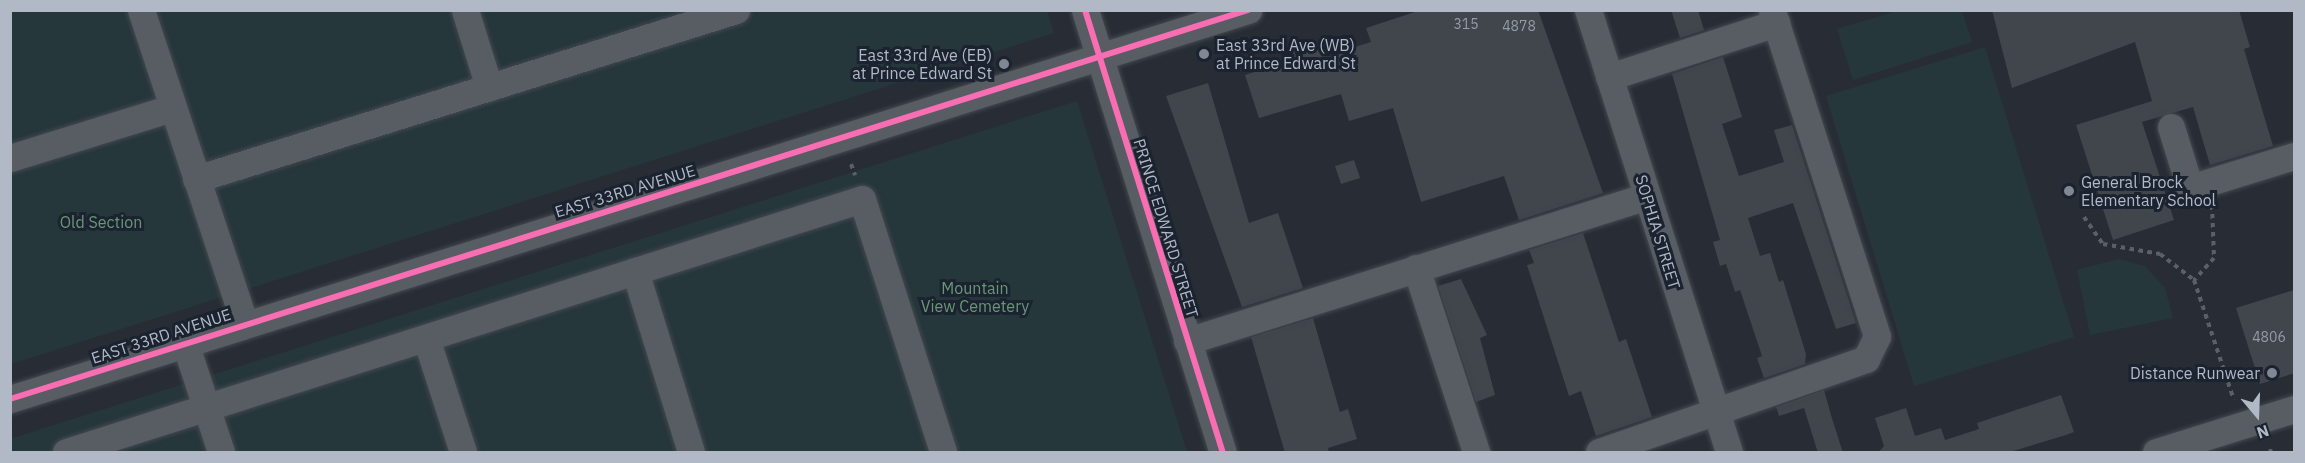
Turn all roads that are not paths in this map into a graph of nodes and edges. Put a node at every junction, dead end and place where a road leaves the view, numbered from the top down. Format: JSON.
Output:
{"nodes":[{"id":1,"x":141,"y":10,"type":"edge"},
{"id":2,"x":465,"y":10,"type":"edge"},
{"id":3,"x":736,"y":10,"type":"edge"},
{"id":4,"x":1085,"y":10,"type":"edge"},
{"id":5,"x":1248,"y":10,"type":"edge"},
{"id":6,"x":1588,"y":10,"type":"edge"},
{"id":7,"x":1774,"y":17,"type":"edge"},
{"id":8,"x":1100,"y":57,"type":"junction"},
{"id":9,"x":1609,"y":77,"type":"junction"},
{"id":10,"x":489,"y":87,"type":"junction"},
{"id":11,"x":172,"y":108,"type":"junction"},
{"id":12,"x":2171,"y":128,"type":"dead end"},
{"id":13,"x":2295,"y":156,"type":"edge"},
{"id":14,"x":10,"y":158,"type":"edge"},
{"id":15,"x":195,"y":179,"type":"junction"},
{"id":16,"x":1647,"y":196,"type":"junction"},
{"id":17,"x":1416,"y":268,"type":"junction"},
{"id":18,"x":634,"y":272,"type":"junction"},
{"id":19,"x":245,"y":324,"type":"junction"},
{"id":20,"x":426,"y":338,"type":"junction"},
{"id":21,"x":1187,"y":340,"type":"junction"},
{"id":22,"x":185,"y":342,"type":"junction"},
{"id":23,"x":10,"y":399,"type":"edge"},
{"id":24,"x":207,"y":408,"type":"junction"},
{"id":25,"x":2295,"y":409,"type":"edge"},
{"id":26,"x":1715,"y":413,"type":"junction"},
{"id":27,"x":66,"y":453,"type":"edge"},
{"id":28,"x":221,"y":453,"type":"edge"},
{"id":29,"x":464,"y":453,"type":"edge"},
{"id":30,"x":691,"y":453,"type":"edge"},
{"id":31,"x":943,"y":453,"type":"edge"},
{"id":32,"x":1223,"y":453,"type":"edge"},
{"id":33,"x":1476,"y":453,"type":"edge"},
{"id":34,"x":1599,"y":453,"type":"edge"},
{"id":35,"x":1728,"y":453,"type":"edge"},
{"id":36,"x":2156,"y":453,"type":"edge"}],
"edges":[{"from":1,"to":11,"type":"street"},
{"from":2,"to":10,"type":"street"},
{"from":3,"to":10,"type":"street"},
{"from":4,"to":8,"type":"street","name":"PRINCE EDWARD STREET"},
{"from":5,"to":8,"type":"street","name":"EAST 33RD AVENUE"},
{"from":6,"to":9,"type":"street","name":"SOPHIA STREET"},
{"from":7,"to":9,"type":"street"},
{"from":7,"to":26,"type":"street"},
{"from":8,"to":19,"type":"street","name":"EAST 33RD AVENUE"},
{"from":8,"to":21,"type":"street","name":"PRINCE EDWARD STREET"},
{"from":9,"to":16,"type":"street","name":"SOPHIA STREET"},
{"from":10,"to":15,"type":"street"},
{"from":11,"to":14,"type":"street"},
{"from":11,"to":15,"type":"street"},
{"from":12,"to":13,"type":"street"},
{"from":15,"to":19,"type":"street"},
{"from":16,"to":17,"type":"street"},
{"from":16,"to":26,"type":"street","name":"SOPHIA STREET"},
{"from":17,"to":21,"type":"street"},
{"from":17,"to":33,"type":"street"},
{"from":18,"to":20,"type":"street"},
{"from":18,"to":30,"type":"street"},
{"from":18,"to":31,"type":"street"},
{"from":19,"to":22,"type":"street","name":"EAST 33RD AVENUE"},
{"from":20,"to":24,"type":"street"},
{"from":20,"to":29,"type":"street"},
{"from":21,"to":32,"type":"street","name":"PRINCE EDWARD STREET"},
{"from":22,"to":23,"type":"street","name":"EAST 33RD AVENUE"},
{"from":22,"to":24,"type":"street"},
{"from":24,"to":27,"type":"street"},
{"from":24,"to":28,"type":"street"},
{"from":25,"to":36,"type":"street"},
{"from":26,"to":34,"type":"street"},
{"from":26,"to":35,"type":"street","name":"SOPHIA STREET"}]}
